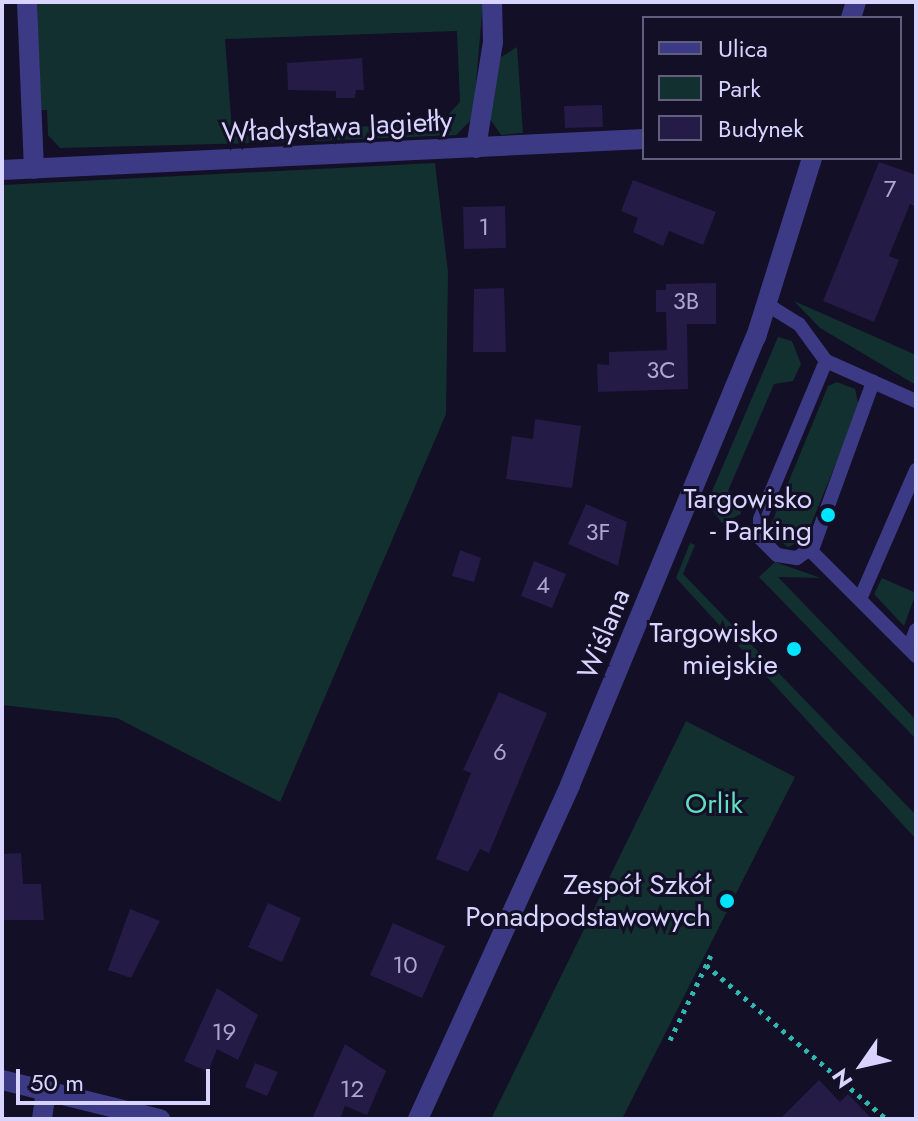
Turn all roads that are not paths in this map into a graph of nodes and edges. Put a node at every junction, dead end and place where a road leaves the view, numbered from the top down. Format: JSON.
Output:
{"nodes":[{"id":1,"x":27,"y":2,"type":"edge"},
{"id":2,"x":492,"y":2,"type":"edge"},
{"id":3,"x":642,"y":139,"type":"edge"},
{"id":4,"x":476,"y":148,"type":"junction"},
{"id":5,"x":811,"y":160,"type":"edge"},
{"id":6,"x":34,"y":169,"type":"junction"},
{"id":7,"x":2,"y":170,"type":"edge"},
{"id":8,"x":768,"y":305,"type":"junction"},
{"id":9,"x":826,"y":361,"type":"junction"},
{"id":10,"x":873,"y":382,"type":"junction"},
{"id":11,"x":916,"y":401,"type":"edge"},
{"id":12,"x":916,"y":470,"type":"edge"},
{"id":13,"x":810,"y":550,"type":"junction"},
{"id":14,"x":860,"y":599,"type":"junction"},
{"id":15,"x":916,"y":630,"type":"edge"},
{"id":16,"x":912,"y":652,"type":"edge"},
{"id":17,"x":2,"y":1080,"type":"edge"},
{"id":18,"x":46,"y":1090,"type":"junction"},
{"id":19,"x":42,"y":1119,"type":"edge"},
{"id":20,"x":160,"y":1119,"type":"edge"},
{"id":21,"x":418,"y":1119,"type":"edge"}],
"edges":[{"from":1,"to":6,"type":"street"},
{"from":2,"to":4,"type":"street"},
{"from":3,"to":4,"type":"street","name":"Władysława Jagiełły"},
{"from":4,"to":6,"type":"street","name":"Władysława Jagiełły"},
{"from":5,"to":8,"type":"street","name":"Wiślana"},
{"from":6,"to":7,"type":"street","name":"Władysława Jagiełły"},
{"from":8,"to":9,"type":"lane"},
{"from":8,"to":21,"type":"street","name":"Wiślana"},
{"from":9,"to":10,"type":"lane"},
{"from":9,"to":13,"type":"lane"},
{"from":10,"to":11,"type":"lane"},
{"from":10,"to":13,"type":"lane"},
{"from":12,"to":14,"type":"lane"},
{"from":13,"to":14,"type":"lane"},
{"from":14,"to":16,"type":"lane"},
{"from":15,"to":16,"type":"lane"},
{"from":17,"to":18,"type":"street"},
{"from":18,"to":19,"type":"street"},
{"from":18,"to":20,"type":"street"}]}
